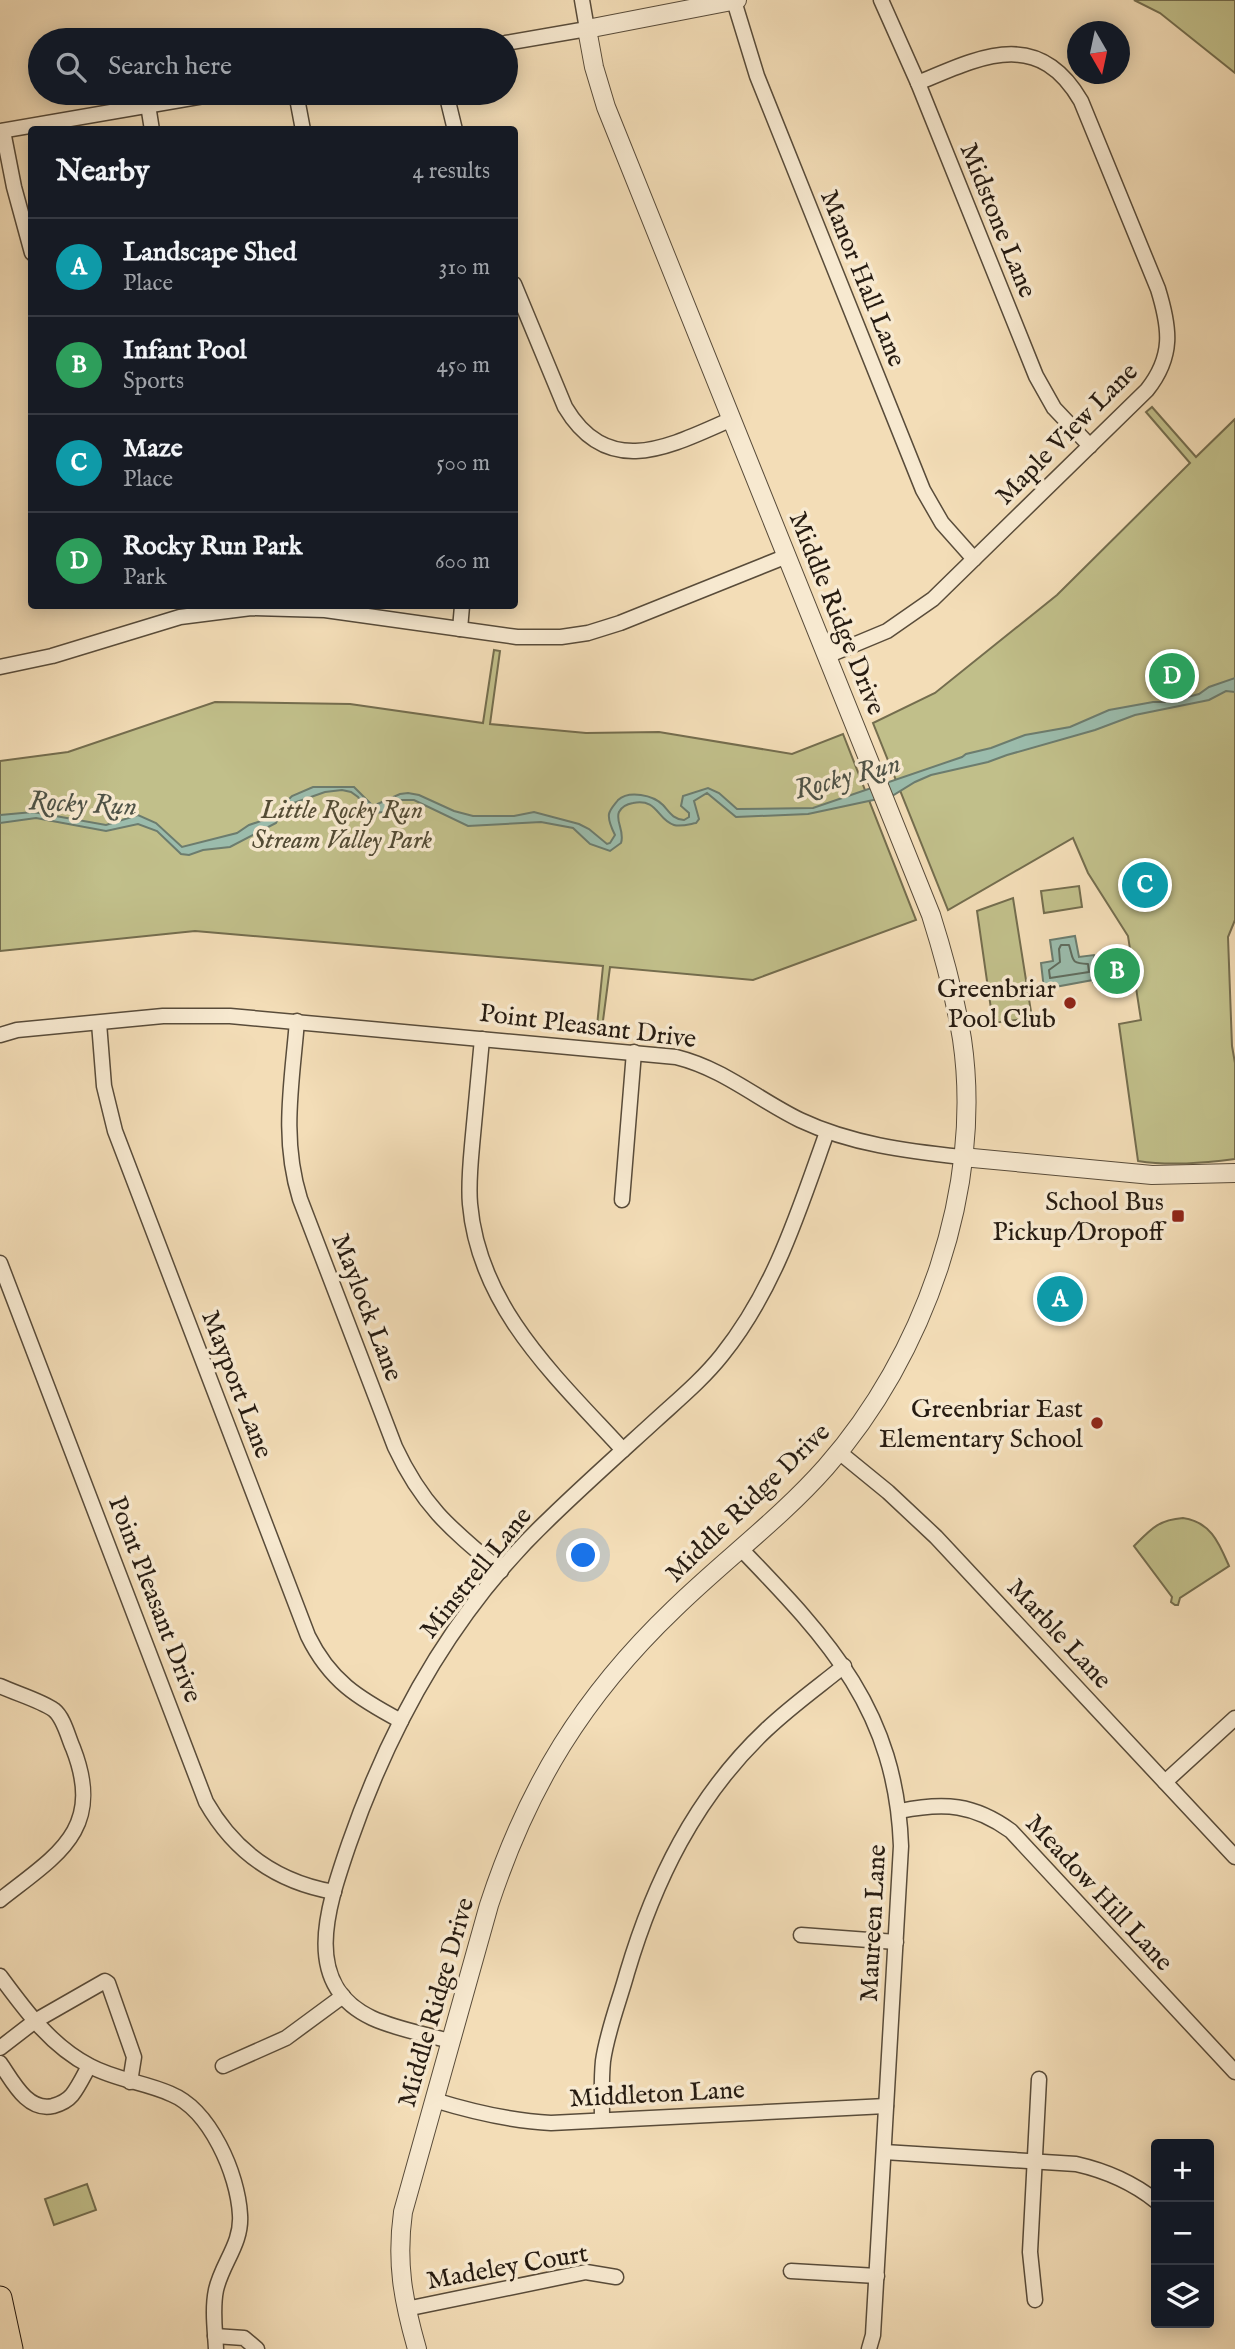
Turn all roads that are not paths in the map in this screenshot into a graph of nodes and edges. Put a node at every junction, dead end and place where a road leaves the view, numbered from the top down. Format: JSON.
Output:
{"nodes":[{"id":1,"x":582,"y":0,"type":"edge"},
{"id":2,"x":881,"y":0,"type":"edge"},
{"id":3,"x":736,"y":1,"type":"edge"},
{"id":4,"x":587,"y":29,"type":"junction"},
{"id":5,"x":518,"y":41,"type":"edge"},
{"id":6,"x":918,"y":83,"type":"junction"},
{"id":7,"x":148,"y":105,"type":"joint"},
{"id":8,"x":298,"y":105,"type":"edge"},
{"id":9,"x":449,"y":105,"type":"edge"},
{"id":10,"x":28,"y":126,"type":"edge"},
{"id":11,"x":29,"y":126,"type":"edge"},
{"id":12,"x":151,"y":126,"type":"edge"},
{"id":13,"x":302,"y":126,"type":"edge"},
{"id":14,"x":454,"y":126,"type":"edge"},
{"id":15,"x":1,"y":131,"type":"edge"},
{"id":16,"x":28,"y":238,"type":"edge"},
{"id":17,"x":518,"y":294,"type":"edge"},
{"id":18,"x":732,"y":419,"type":"junction"},
{"id":19,"x":1090,"y":446,"type":"junction"},
{"id":20,"x":787,"y":556,"type":"junction"},
{"id":21,"x":974,"y":559,"type":"junction"},
{"id":22,"x":243,"y":609,"type":"edge"},
{"id":23,"x":316,"y":609,"type":"edge"},
{"id":24,"x":462,"y":609,"type":"edge"},
{"id":25,"x":460,"y":629,"type":"junction"},
{"id":26,"x":827,"y":656,"type":"junction"},
{"id":27,"x":0,"y":667,"type":"edge"},
{"id":28,"x":297,"y":1021,"type":"junction"},
{"id":29,"x":99,"y":1023,"type":"junction"},
{"id":30,"x":0,"y":1035,"type":"edge"},
{"id":31,"x":482,"y":1039,"type":"junction"},
{"id":32,"x":634,"y":1052,"type":"junction"},
{"id":33,"x":827,"y":1132,"type":"junction"},
{"id":34,"x":962,"y":1157,"type":"junction"},
{"id":35,"x":1235,"y":1173,"type":"edge"},
{"id":36,"x":622,"y":1200,"type":"dead end"},
{"id":37,"x":0,"y":1263,"type":"edge"},
{"id":38,"x":623,"y":1450,"type":"junction"},
{"id":39,"x":839,"y":1452,"type":"junction"},
{"id":40,"x":741,"y":1549,"type":"junction"},
{"id":41,"x":500,"y":1571,"type":"junction"},
{"id":42,"x":844,"y":1666,"type":"junction"},
{"id":43,"x":0,"y":1686,"type":"edge"},
{"id":44,"x":1235,"y":1718,"type":"edge"},
{"id":45,"x":401,"y":1721,"type":"junction"},
{"id":46,"x":1165,"y":1782,"type":"junction"},
{"id":47,"x":900,"y":1811,"type":"junction"},
{"id":48,"x":1235,"y":1857,"type":"edge"},
{"id":49,"x":334,"y":1892,"type":"junction"},
{"id":50,"x":0,"y":1900,"type":"edge"},
{"id":51,"x":801,"y":1935,"type":"dead end"},
{"id":52,"x":896,"y":1942,"type":"junction"},
{"id":53,"x":0,"y":1976,"type":"edge"},
{"id":54,"x":342,"y":1996,"type":"junction"},
{"id":55,"x":34,"y":2021,"type":"junction"},
{"id":56,"x":450,"y":2041,"type":"junction"},
{"id":57,"x":0,"y":2048,"type":"edge"},
{"id":58,"x":0,"y":2063,"type":"edge"},
{"id":59,"x":89,"y":2066,"type":"junction"},
{"id":60,"x":223,"y":2066,"type":"dead end"},
{"id":61,"x":1235,"y":2072,"type":"edge"},
{"id":62,"x":1039,"y":2079,"type":"dead end"},
{"id":63,"x":130,"y":2082,"type":"junction"},
{"id":64,"x":434,"y":2100,"type":"junction"},
{"id":65,"x":887,"y":2106,"type":"junction"},
{"id":66,"x":602,"y":2120,"type":"junction"},
{"id":67,"x":884,"y":2152,"type":"junction"},
{"id":68,"x":1036,"y":2161,"type":"junction"},
{"id":69,"x":1151,"y":2198,"type":"edge"},
{"id":70,"x":791,"y":2271,"type":"dead end"},
{"id":71,"x":877,"y":2276,"type":"junction"},
{"id":72,"x":616,"y":2277,"type":"dead end"},
{"id":73,"x":0,"y":2298,"type":"edge"},
{"id":74,"x":1035,"y":2300,"type":"dead end"},
{"id":75,"x":406,"y":2309,"type":"junction"},
{"id":76,"x":216,"y":2343,"type":"edge"},
{"id":77,"x":10,"y":2349,"type":"edge"},
{"id":78,"x":257,"y":2349,"type":"edge"},
{"id":79,"x":418,"y":2349,"type":"edge"},
{"id":80,"x":869,"y":2349,"type":"edge"}],
"edges":[{"from":1,"to":4,"type":"street","name":"Middle Ridge Drive"},
{"from":2,"to":6,"type":"street","name":"Midstone Lane"},
{"from":3,"to":4,"type":"street"},
{"from":3,"to":21,"type":"street","name":"Manor Hall Lane"},
{"from":4,"to":5,"type":"street"},
{"from":4,"to":18,"type":"street","name":"Middle Ridge Drive"},
{"from":6,"to":19,"type":"street","name":"Midstone Lane"},
{"from":6,"to":19,"type":"street","name":"Maple View Lane"},
{"from":7,"to":11,"type":"street"},
{"from":7,"to":12,"type":"street"},
{"from":8,"to":13,"type":"street"},
{"from":9,"to":14,"type":"street"},
{"from":10,"to":15,"type":"street"},
{"from":15,"to":16,"type":"street"},
{"from":17,"to":18,"type":"street"},
{"from":18,"to":20,"type":"street","name":"Middle Ridge Drive"},
{"from":19,"to":21,"type":"street","name":"Maple View Lane"},
{"from":20,"to":25,"type":"street"},
{"from":20,"to":26,"type":"street","name":"Middle Ridge Drive"},
{"from":21,"to":26,"type":"street","name":"Maple View Lane"},
{"from":22,"to":27,"type":"street"},
{"from":23,"to":25,"type":"street"},
{"from":24,"to":25,"type":"street"},
{"from":26,"to":34,"type":"street","name":"Middle Ridge Drive"},
{"from":28,"to":29,"type":"street","name":"Point Pleasant Drive"},
{"from":28,"to":31,"type":"street","name":"Point Pleasant Drive"},
{"from":28,"to":41,"type":"street","name":"Maylock Lane"},
{"from":29,"to":30,"type":"street","name":"Point Pleasant Drive"},
{"from":29,"to":45,"type":"street","name":"Mayport Lane"},
{"from":31,"to":32,"type":"street","name":"Point Pleasant Drive"},
{"from":31,"to":38,"type":"street"},
{"from":32,"to":33,"type":"street","name":"Point Pleasant Drive"},
{"from":32,"to":36,"type":"street"},
{"from":33,"to":34,"type":"street","name":"Point Pleasant Drive"},
{"from":33,"to":38,"type":"street","name":"Minstrell Lane"},
{"from":34,"to":35,"type":"street","name":"Point Pleasant Drive"},
{"from":34,"to":39,"type":"street","name":"Middle Ridge Drive"},
{"from":37,"to":49,"type":"street","name":"Point Pleasant Drive"},
{"from":38,"to":41,"type":"street","name":"Minstrell Lane"},
{"from":39,"to":40,"type":"street","name":"Middle Ridge Drive"},
{"from":39,"to":46,"type":"street","name":"Marble Lane"},
{"from":40,"to":42,"type":"street","name":"Maureen Lane"},
{"from":40,"to":56,"type":"street","name":"Middle Ridge Drive"},
{"from":41,"to":45,"type":"street","name":"Minstrell Lane"},
{"from":42,"to":47,"type":"street","name":"Maureen Lane"},
{"from":42,"to":66,"type":"street"},
{"from":43,"to":50,"type":"street"},
{"from":44,"to":46,"type":"street"},
{"from":45,"to":49,"type":"street","name":"Minstrell Lane"},
{"from":46,"to":48,"type":"street","name":"Marble Lane"},
{"from":47,"to":52,"type":"street","name":"Maureen Lane"},
{"from":47,"to":61,"type":"street","name":"Meadow Hill Lane"},
{"from":49,"to":54,"type":"street","name":"Minstrell Lane"},
{"from":51,"to":52,"type":"street"},
{"from":52,"to":65,"type":"street","name":"Maureen Lane"},
{"from":53,"to":55,"type":"street"},
{"from":54,"to":56,"type":"street","name":"Minstrell Lane"},
{"from":54,"to":60,"type":"street"},
{"from":55,"to":57,"type":"street"},
{"from":55,"to":59,"type":"street"},
{"from":55,"to":63,"type":"street"},
{"from":56,"to":64,"type":"street","name":"Middle Ridge Drive"},
{"from":58,"to":59,"type":"street"},
{"from":59,"to":63,"type":"street"},
{"from":62,"to":68,"type":"street"},
{"from":63,"to":76,"type":"street"},
{"from":64,"to":66,"type":"street","name":"Middleton Lane"},
{"from":64,"to":75,"type":"street","name":"Middle Ridge Drive"},
{"from":65,"to":66,"type":"street","name":"Middleton Lane"},
{"from":65,"to":67,"type":"street","name":"Maureen Lane"},
{"from":67,"to":68,"type":"street"},
{"from":67,"to":71,"type":"street","name":"Maureen Lane"},
{"from":68,"to":69,"type":"street"},
{"from":68,"to":74,"type":"street"},
{"from":70,"to":71,"type":"street"},
{"from":71,"to":80,"type":"street","name":"Maureen Lane"},
{"from":72,"to":75,"type":"street","name":"Madeley Court"},
{"from":73,"to":77,"type":"highway"},
{"from":75,"to":79,"type":"street","name":"Middle Ridge Drive"},
{"from":76,"to":78,"type":"street"}]}
